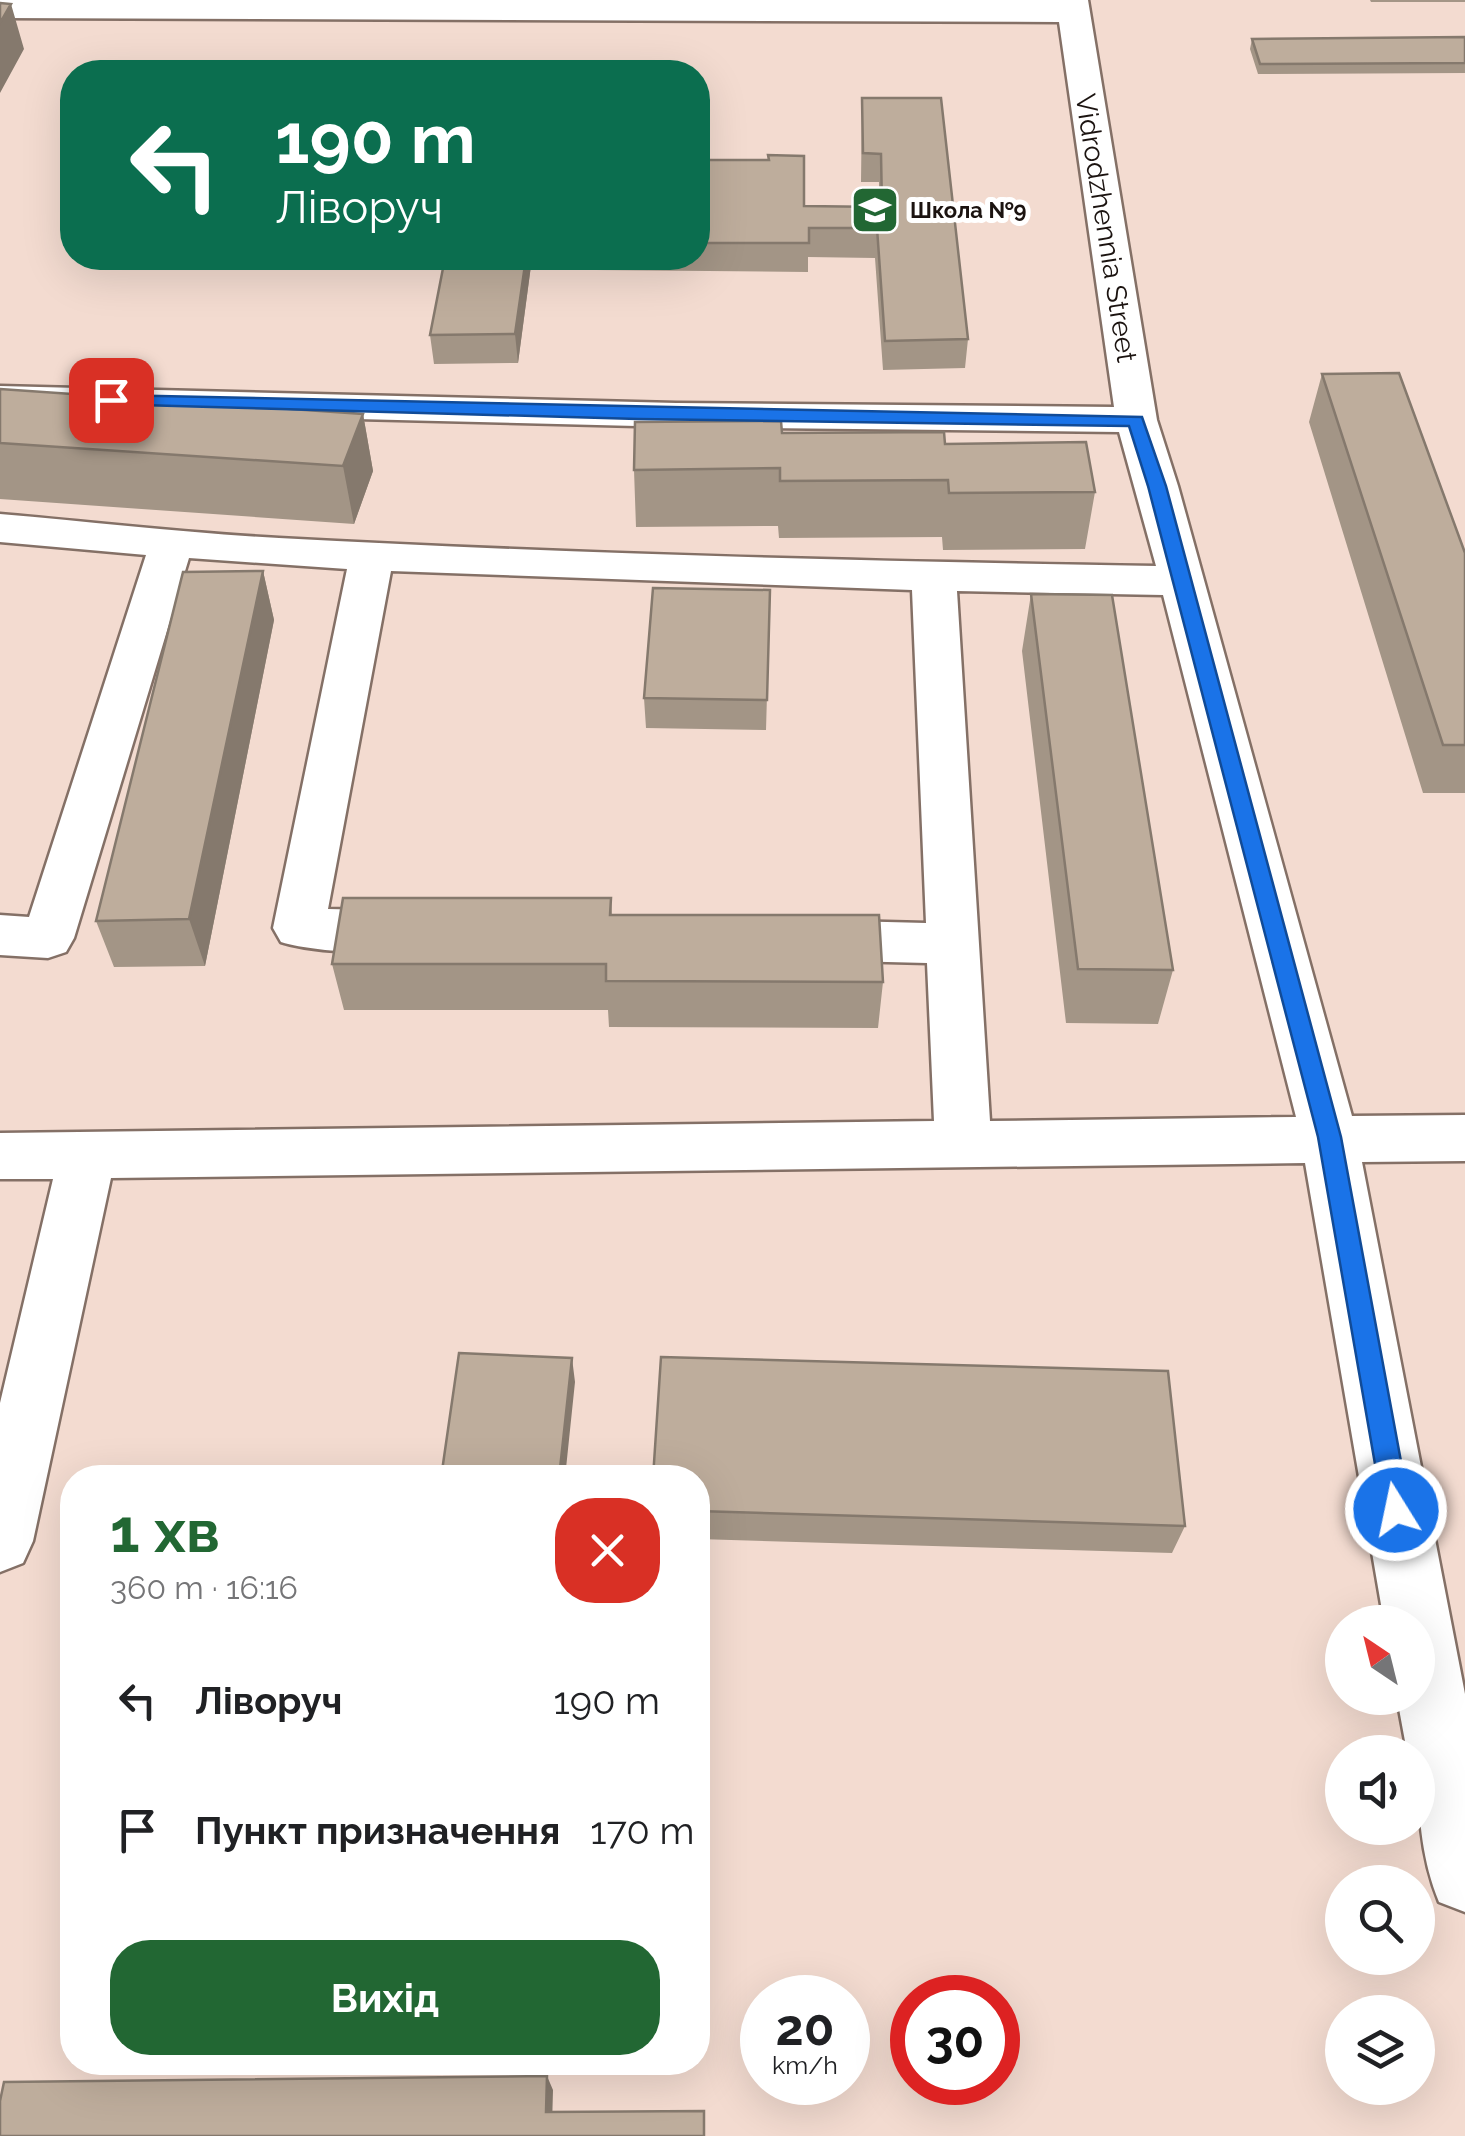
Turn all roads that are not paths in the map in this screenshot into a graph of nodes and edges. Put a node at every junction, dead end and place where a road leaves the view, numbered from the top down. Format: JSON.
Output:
{"nodes":[{"id":1,"x":1073,"y":6,"type":"edge"},
{"id":2,"x":0,"y":8,"type":"edge"},
{"id":3,"x":0,"y":398,"type":"edge"},
{"id":4,"x":1136,"y":420,"type":"junction"},
{"id":5,"x":0,"y":528,"type":"edge"},
{"id":6,"x":171,"y":544,"type":"junction"},
{"id":7,"x":372,"y":556,"type":"junction"},
{"id":8,"x":934,"y":573,"type":"junction"},
{"id":9,"x":1181,"y":580,"type":"junction"},
{"id":10,"x":458,"y":932,"type":"edge"},
{"id":11,"x":0,"y":936,"type":"edge"},
{"id":12,"x":755,"y":939,"type":"edge"},
{"id":13,"x":953,"y":944,"type":"junction"},
{"id":14,"x":1329,"y":1137,"type":"junction"},
{"id":15,"x":1465,"y":1138,"type":"edge"},
{"id":16,"x":963,"y":1143,"type":"junction"},
{"id":17,"x":0,"y":1156,"type":"edge"},
{"id":18,"x":88,"y":1156,"type":"junction"},
{"id":19,"x":0,"y":1542,"type":"edge"},
{"id":20,"x":1414,"y":1605,"type":"edge"},
{"id":21,"x":1434,"y":1715,"type":"edge"},
{"id":22,"x":1465,"y":1876,"type":"edge"}],
"edges":[{"from":1,"to":2,"type":"street"},
{"from":1,"to":4,"type":"street","name":"Vidrodzhennia Street"},
{"from":3,"to":4,"type":"street"},
{"from":4,"to":9,"type":"street","name":"Vidrodzhennia Street"},
{"from":5,"to":6,"type":"street"},
{"from":6,"to":7,"type":"street"},
{"from":6,"to":11,"type":"street"},
{"from":7,"to":8,"type":"street"},
{"from":7,"to":10,"type":"street"},
{"from":8,"to":9,"type":"street"},
{"from":8,"to":13,"type":"street"},
{"from":9,"to":14,"type":"street","name":"Vidrodzhennia Street"},
{"from":12,"to":13,"type":"street"},
{"from":13,"to":16,"type":"street"},
{"from":14,"to":15,"type":"street"},
{"from":14,"to":16,"type":"street"},
{"from":14,"to":20,"type":"street","name":"Vidrodzhennia Street"},
{"from":16,"to":18,"type":"street"},
{"from":17,"to":18,"type":"street"},
{"from":18,"to":19,"type":"street"},
{"from":21,"to":22,"type":"street","name":"Vidrodzhennia Street"}]}
